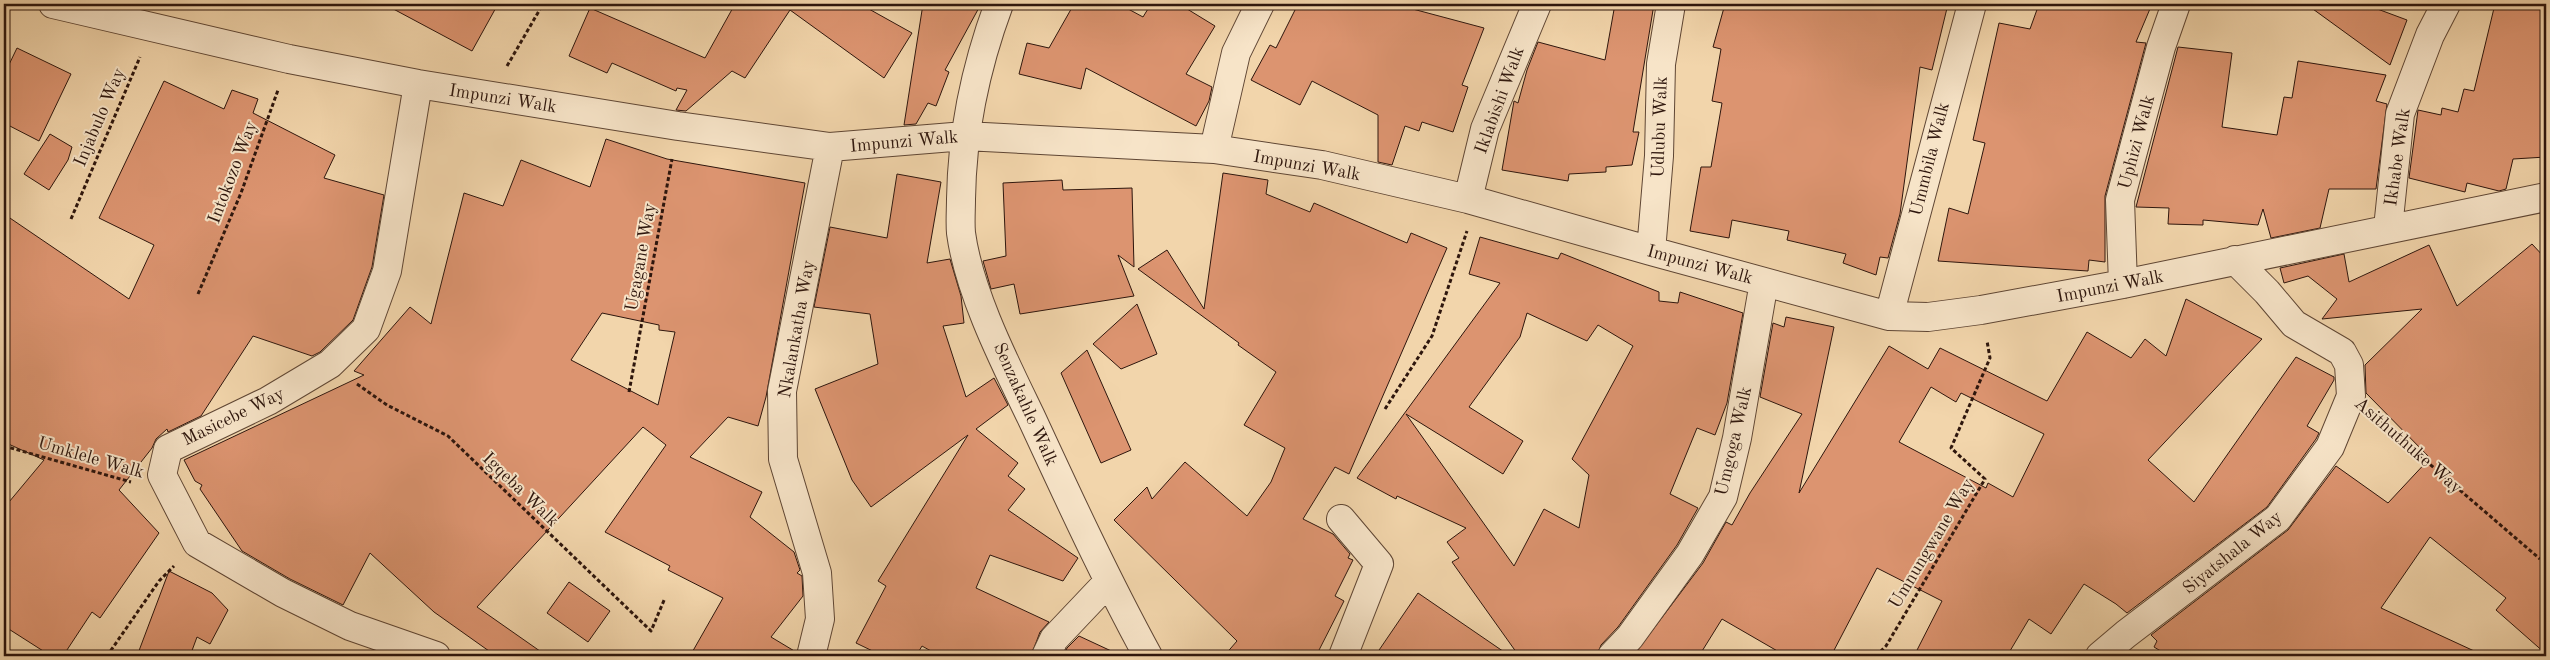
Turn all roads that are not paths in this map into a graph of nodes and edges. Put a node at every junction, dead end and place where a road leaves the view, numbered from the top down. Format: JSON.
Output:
{"nodes":[{"id":1,"x":53,"y":4,"type":"edge"},
{"id":2,"x":999,"y":4,"type":"edge"},
{"id":3,"x":1260,"y":4,"type":"edge"},
{"id":4,"x":1537,"y":4,"type":"edge"},
{"id":5,"x":1671,"y":4,"type":"edge"},
{"id":6,"x":1972,"y":4,"type":"edge"},
{"id":7,"x":2176,"y":4,"type":"edge"},
{"id":8,"x":2446,"y":4,"type":"edge"},
{"id":9,"x":418,"y":84,"type":"junction"},
{"id":10,"x":965,"y":136,"type":"junction"},
{"id":11,"x":830,"y":147,"type":"junction"},
{"id":12,"x":1214,"y":149,"type":"junction"},
{"id":13,"x":2546,"y":197,"type":"edge"},
{"id":14,"x":1472,"y":200,"type":"junction"},
{"id":15,"x":2388,"y":228,"type":"junction"},
{"id":16,"x":1651,"y":251,"type":"junction"},
{"id":17,"x":2235,"y":260,"type":"junction"},
{"id":18,"x":1764,"y":282,"type":"junction"},
{"id":19,"x":2123,"y":284,"type":"junction"},
{"id":20,"x":1889,"y":316,"type":"junction"},
{"id":21,"x":2351,"y":396,"type":"joint"},
{"id":22,"x":1341,"y":519,"type":"dead end"},
{"id":23,"x":1108,"y":582,"type":"junction"},
{"id":24,"x":436,"y":656,"type":"edge"},
{"id":25,"x":811,"y":656,"type":"edge"},
{"id":26,"x":1046,"y":656,"type":"edge"},
{"id":27,"x":1148,"y":656,"type":"edge"},
{"id":28,"x":1343,"y":656,"type":"edge"},
{"id":29,"x":1612,"y":656,"type":"edge"},
{"id":30,"x":2100,"y":656,"type":"edge"}],
"edges":[{"from":1,"to":9,"type":"street","name":"Impunzi Walk"},
{"from":2,"to":10,"type":"street","name":"Senzakahle Walk"},
{"from":3,"to":12,"type":"street"},
{"from":4,"to":14,"type":"street","name":"Iklabishi Walk"},
{"from":5,"to":16,"type":"street","name":"Udlubu Walk"},
{"from":6,"to":20,"type":"street","name":"Ummbila Walk"},
{"from":7,"to":19,"type":"street","name":"Uphizi Walk"},
{"from":8,"to":15,"type":"street","name":"Ikhabe Walk"},
{"from":9,"to":11,"type":"street","name":"Impunzi Walk"},
{"from":9,"to":24,"type":"street","name":"Masicebe Way"},
{"from":10,"to":11,"type":"street","name":"Impunzi Walk"},
{"from":10,"to":12,"type":"street","name":"Impunzi Walk"},
{"from":10,"to":23,"type":"street","name":"Senzakahle Walk"},
{"from":11,"to":25,"type":"street","name":"Nkalankatha Way"},
{"from":12,"to":14,"type":"street","name":"Impunzi Walk"},
{"from":13,"to":15,"type":"street","name":"Impunzi Walk"},
{"from":14,"to":16,"type":"street","name":"Impunzi Walk"},
{"from":15,"to":17,"type":"street","name":"Impunzi Walk"},
{"from":16,"to":18,"type":"street","name":"Impunzi Walk"},
{"from":17,"to":19,"type":"street","name":"Impunzi Walk"},
{"from":17,"to":21,"type":"street","name":"Asithuthuke Way"},
{"from":18,"to":20,"type":"street","name":"Impunzi Walk"},
{"from":18,"to":29,"type":"street","name":"Umgoga Walk"},
{"from":19,"to":20,"type":"street","name":"Impunzi Walk"},
{"from":21,"to":30,"type":"street","name":"Siyatshala Way"},
{"from":22,"to":28,"type":"street"},
{"from":23,"to":26,"type":"street"},
{"from":23,"to":27,"type":"street","name":"Senzakahle Walk"}]}
